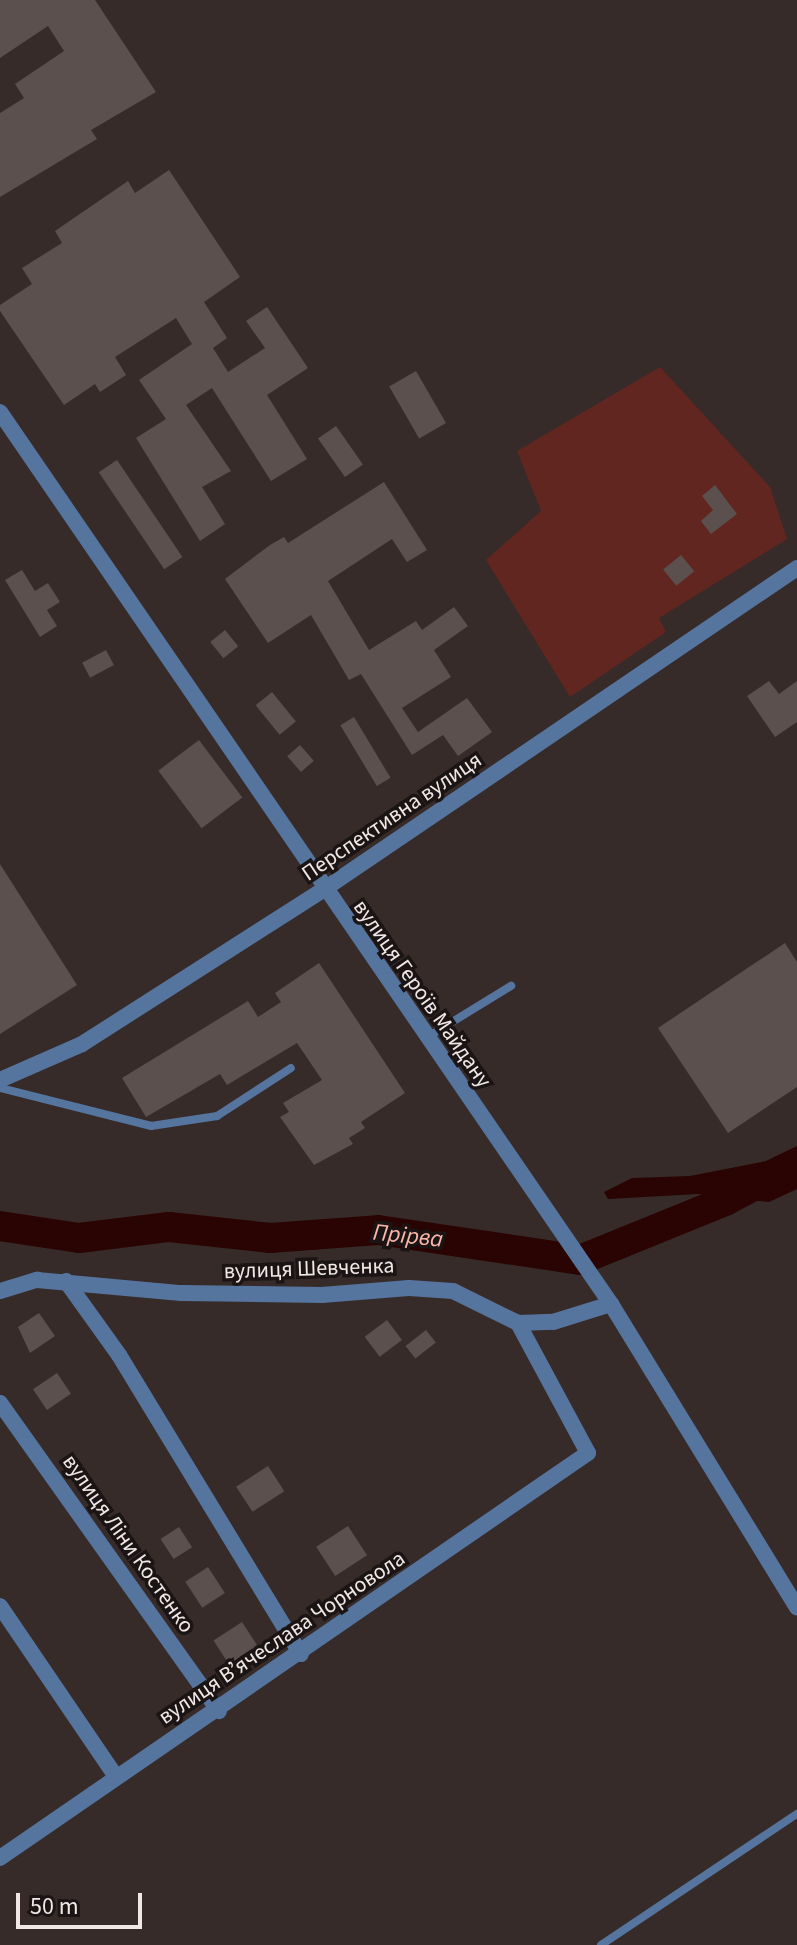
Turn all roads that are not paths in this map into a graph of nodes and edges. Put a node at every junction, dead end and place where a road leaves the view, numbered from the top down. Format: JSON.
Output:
{"nodes":[{"id":1,"x":0,"y":412,"type":"edge"},
{"id":2,"x":797,"y":568,"type":"edge"},
{"id":3,"x":323,"y":890,"type":"junction"},
{"id":4,"x":511,"y":986,"type":"dead end"},
{"id":5,"x":426,"y":1038,"type":"junction"},
{"id":6,"x":291,"y":1068,"type":"dead end"},
{"id":7,"x":0,"y":1080,"type":"edge"},
{"id":8,"x":0,"y":1088,"type":"edge"},
{"id":9,"x":66,"y":1281,"type":"junction"},
{"id":10,"x":0,"y":1291,"type":"edge"},
{"id":11,"x":611,"y":1304,"type":"junction"},
{"id":12,"x":518,"y":1323,"type":"junction"},
{"id":13,"x":0,"y":1403,"type":"edge"},
{"id":14,"x":0,"y":1606,"type":"edge"},
{"id":15,"x":797,"y":1608,"type":"edge"},
{"id":16,"x":301,"y":1654,"type":"junction"},
{"id":17,"x":219,"y":1711,"type":"junction"},
{"id":18,"x":116,"y":1777,"type":"junction"},
{"id":19,"x":797,"y":1814,"type":"edge"},
{"id":20,"x":0,"y":1858,"type":"edge"},
{"id":21,"x":601,"y":1945,"type":"edge"}],
"edges":[{"from":1,"to":3,"type":"street","name":"вулиця Героїв Майдану"},
{"from":2,"to":3,"type":"street","name":"Перспективна вулиця"},
{"from":3,"to":5,"type":"street","name":"вулиця Героїв Майдану"},
{"from":3,"to":7,"type":"street","name":"Перспективна вулиця"},
{"from":4,"to":5,"type":"lane"},
{"from":5,"to":11,"type":"street","name":"вулиця Героїв Майдану"},
{"from":6,"to":8,"type":"lane"},
{"from":9,"to":10,"type":"street","name":"вулиця Шевченка"},
{"from":9,"to":12,"type":"street","name":"вулиця Шевченка"},
{"from":9,"to":16,"type":"street"},
{"from":11,"to":12,"type":"street","name":"вулиця Шевченка"},
{"from":11,"to":15,"type":"street","name":"вулиця Героїв Майдану"},
{"from":12,"to":16,"type":"street","name":"вулиця Вʼячеслава Чорновола"},
{"from":13,"to":17,"type":"street","name":"вулиця Ліни Костенко"},
{"from":14,"to":18,"type":"street"},
{"from":16,"to":17,"type":"street","name":"вулиця Вʼячеслава Чорновола"},
{"from":17,"to":18,"type":"street","name":"вулиця Вʼячеслава Чорновола"},
{"from":18,"to":20,"type":"street","name":"вулиця Вʼячеслава Чорновола"},
{"from":19,"to":21,"type":"lane"}]}
